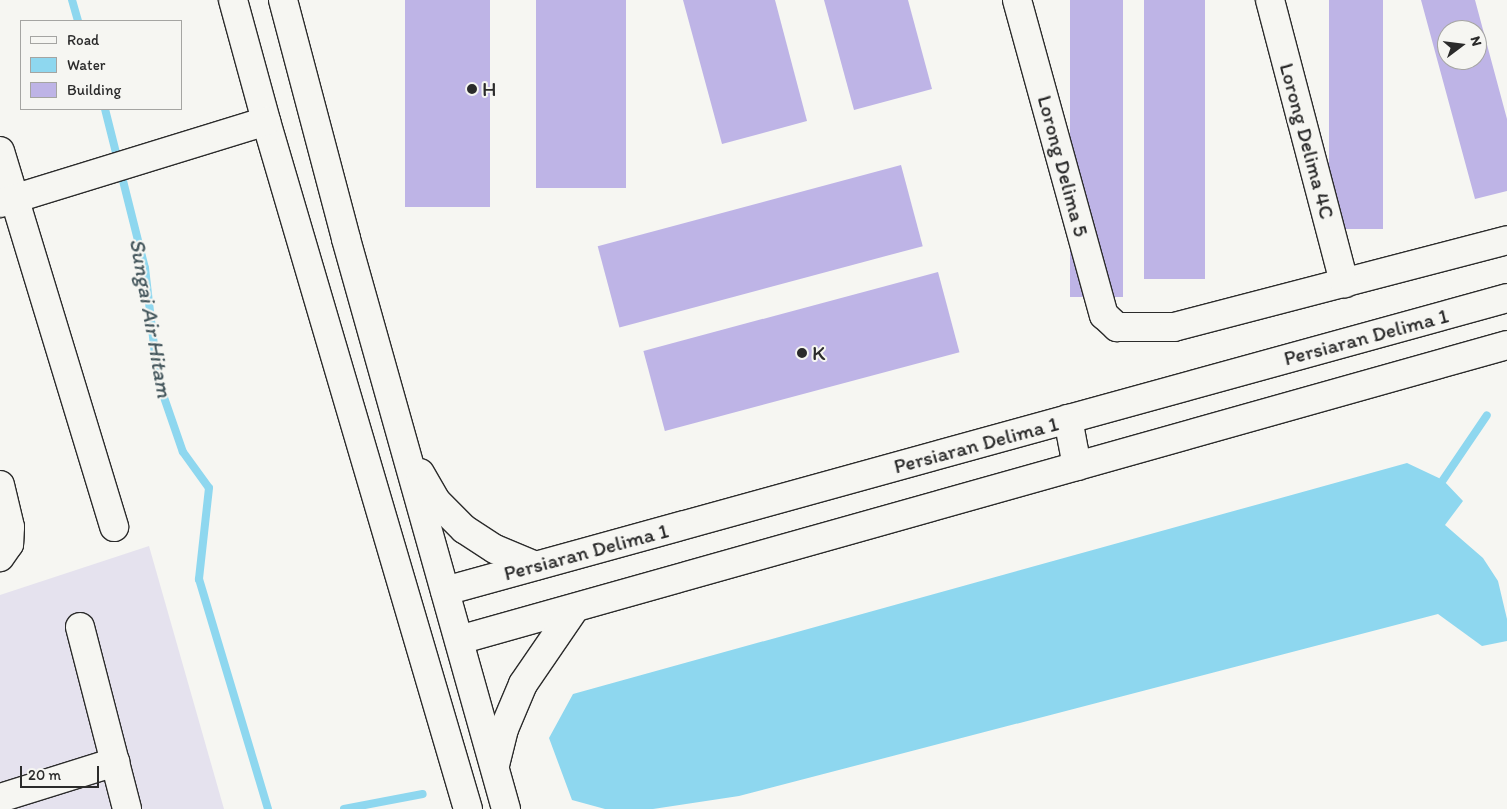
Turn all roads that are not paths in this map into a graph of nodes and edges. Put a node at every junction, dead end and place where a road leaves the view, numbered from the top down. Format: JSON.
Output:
{"nodes":[{"id":1,"x":233,"y":0,"type":"edge"},
{"id":2,"x":283,"y":0,"type":"edge"},
{"id":3,"x":1017,"y":0,"type":"edge"},
{"id":4,"x":1270,"y":0,"type":"edge"},
{"id":5,"x":266,"y":121,"type":"junction"},
{"id":6,"x":0,"y":151,"type":"edge"},
{"id":7,"x":15,"y":198,"type":"edge"},
{"id":8,"x":1507,"y":240,"type":"edge"},
{"id":9,"x":1344,"y":283,"type":"junction"},
{"id":10,"x":1507,"y":298,"type":"edge"},
{"id":11,"x":1507,"y":345,"type":"edge"},
{"id":12,"x":1068,"y":419,"type":"junction"},
{"id":13,"x":403,"y":442,"type":"junction"},
{"id":14,"x":1077,"y":466,"type":"junction"},
{"id":15,"x":0,"y":485,"type":"edge"},
{"id":16,"x":114,"y":526,"type":"dead end"},
{"id":17,"x":0,"y":557,"type":"edge"},
{"id":18,"x":536,"y":566,"type":"junction"},
{"id":19,"x":445,"y":591,"type":"junction"},
{"id":20,"x":575,"y":608,"type":"junction"},
{"id":21,"x":80,"y":627,"type":"dead end"},
{"id":22,"x":459,"y":640,"type":"junction"},
{"id":23,"x":114,"y":762,"type":"junction"},
{"id":24,"x":495,"y":768,"type":"junction"},
{"id":25,"x":0,"y":798,"type":"edge"},
{"id":26,"x":127,"y":809,"type":"edge"},
{"id":27,"x":468,"y":809,"type":"edge"},
{"id":28,"x":506,"y":809,"type":"edge"}],
"edges":[{"from":1,"to":5,"type":"street"},
{"from":2,"to":13,"type":"street"},
{"from":3,"to":9,"type":"street","name":"Lorong Delima 5"},
{"from":4,"to":9,"type":"street","name":"Lorong Delima 4C"},
{"from":5,"to":7,"type":"street"},
{"from":5,"to":27,"type":"street"},
{"from":6,"to":7,"type":"street"},
{"from":7,"to":16,"type":"street"},
{"from":8,"to":9,"type":"street"},
{"from":10,"to":12,"type":"street","name":"Persiaran Delima 1"},
{"from":11,"to":14,"type":"street"},
{"from":12,"to":14,"type":"street"},
{"from":12,"to":18,"type":"street","name":"Persiaran Delima 1"},
{"from":13,"to":18,"type":"street"},
{"from":13,"to":19,"type":"street"},
{"from":14,"to":20,"type":"street"},
{"from":15,"to":17,"type":"street"},
{"from":18,"to":19,"type":"street","name":"Persiaran Delima 1"},
{"from":19,"to":22,"type":"street"},
{"from":20,"to":22,"type":"street"},
{"from":20,"to":24,"type":"street"},
{"from":21,"to":23,"type":"street"},
{"from":22,"to":24,"type":"street"},
{"from":23,"to":25,"type":"street"},
{"from":23,"to":26,"type":"street"},
{"from":24,"to":28,"type":"street"}]}
